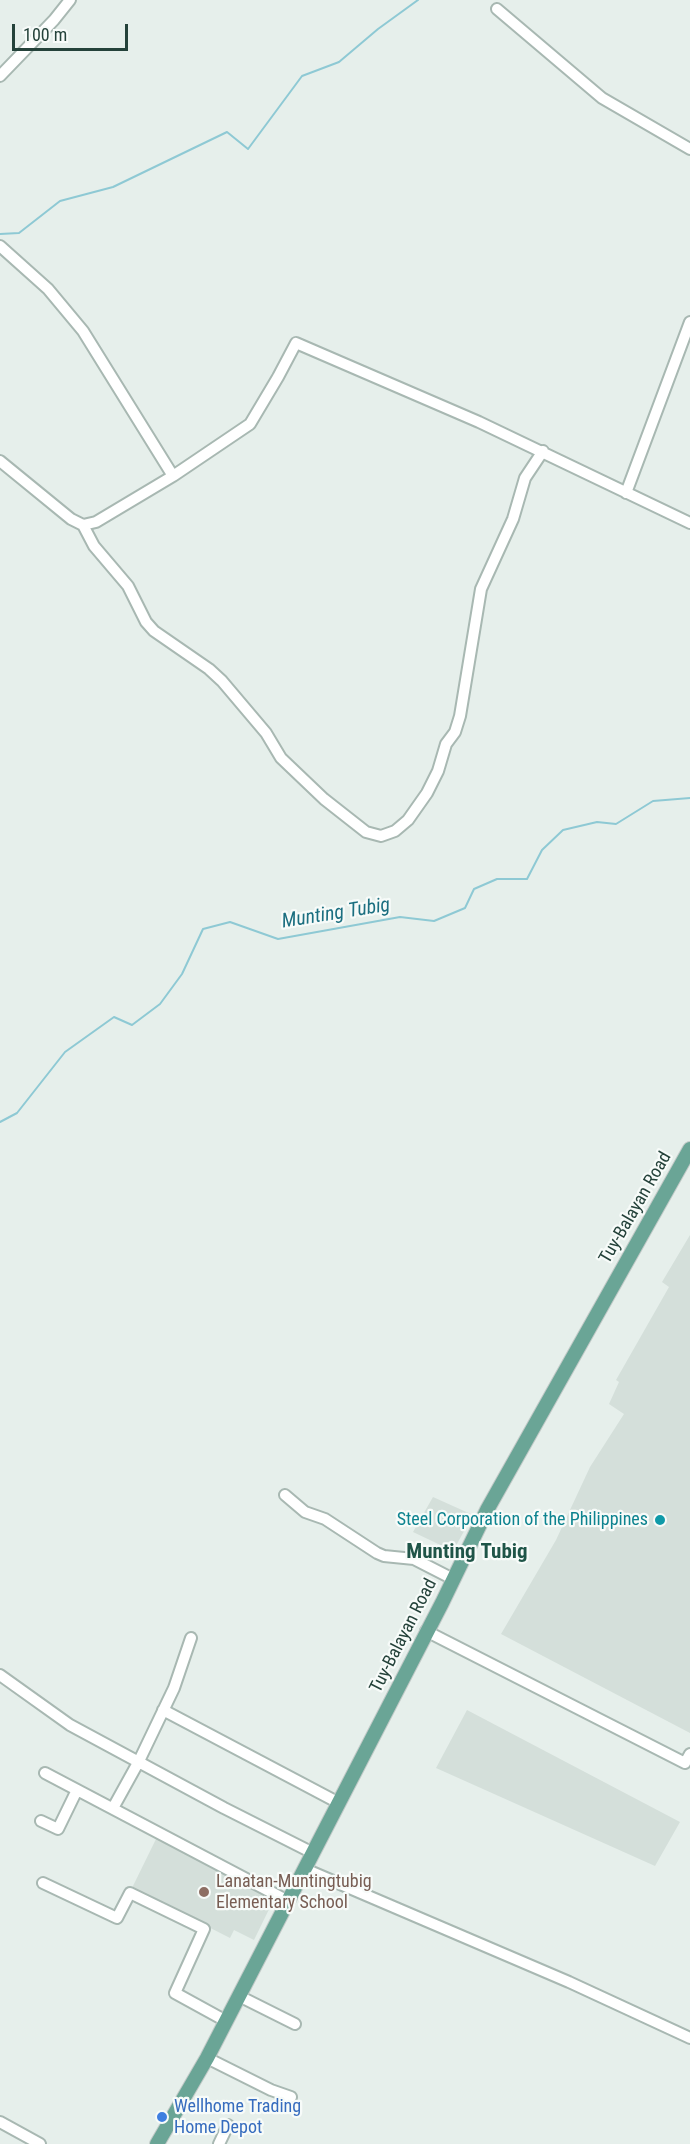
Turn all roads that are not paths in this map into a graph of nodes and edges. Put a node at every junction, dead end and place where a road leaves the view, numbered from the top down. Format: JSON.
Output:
{"nodes":[{"id":1,"x":70,"y":0,"type":"edge"},
{"id":2,"x":497,"y":9,"type":"dead end"},
{"id":3,"x":0,"y":76,"type":"edge"},
{"id":4,"x":690,"y":149,"type":"edge"},
{"id":5,"x":0,"y":246,"type":"edge"},
{"id":6,"x":690,"y":322,"type":"edge"},
{"id":7,"x":543,"y":451,"type":"junction"},
{"id":8,"x":0,"y":461,"type":"edge"},
{"id":9,"x":173,"y":476,"type":"junction"},
{"id":10,"x":626,"y":493,"type":"junction"},
{"id":11,"x":690,"y":523,"type":"edge"},
{"id":12,"x":83,"y":525,"type":"junction"},
{"id":13,"x":690,"y":1149,"type":"edge"},
{"id":14,"x":285,"y":1495,"type":"dead end"},
{"id":15,"x":453,"y":1579,"type":"junction"},
{"id":16,"x":426,"y":1631,"type":"junction"},
{"id":17,"x":191,"y":1638,"type":"dead end"},
{"id":18,"x":0,"y":1675,"type":"edge"},
{"id":19,"x":164,"y":1710,"type":"junction"},
{"id":20,"x":690,"y":1754,"type":"edge"},
{"id":21,"x":139,"y":1761,"type":"junction"},
{"id":22,"x":45,"y":1773,"type":"dead end"},
{"id":23,"x":77,"y":1790,"type":"junction"},
{"id":24,"x":339,"y":1803,"type":"junction"},
{"id":25,"x":113,"y":1808,"type":"junction"},
{"id":26,"x":41,"y":1821,"type":"dead end"},
{"id":27,"x":313,"y":1853,"type":"junction"},
{"id":28,"x":305,"y":1869,"type":"junction"},
{"id":29,"x":43,"y":1883,"type":"dead end"},
{"id":30,"x":288,"y":1901,"type":"junction"},
{"id":31,"x":239,"y":1996,"type":"junction"},
{"id":32,"x":226,"y":2021,"type":"junction"},
{"id":33,"x":295,"y":2024,"type":"dead end"},
{"id":34,"x":690,"y":2038,"type":"edge"},
{"id":35,"x":207,"y":2058,"type":"junction"},
{"id":36,"x":291,"y":2097,"type":"dead end"},
{"id":37,"x":0,"y":2122,"type":"edge"},
{"id":38,"x":228,"y":2125,"type":"dead end"},
{"id":39,"x":39,"y":2144,"type":"edge"},
{"id":40,"x":157,"y":2144,"type":"edge"},
{"id":41,"x":219,"y":2144,"type":"edge"}],
"edges":[{"from":1,"to":3,"type":"street"},
{"from":2,"to":4,"type":"street"},
{"from":5,"to":9,"type":"street"},
{"from":6,"to":10,"type":"street"},
{"from":7,"to":9,"type":"street"},
{"from":7,"to":10,"type":"street"},
{"from":7,"to":12,"type":"street"},
{"from":8,"to":12,"type":"street"},
{"from":9,"to":12,"type":"street"},
{"from":10,"to":11,"type":"street"},
{"from":13,"to":15,"type":"main road","name":"Tuy-Balayan Road"},
{"from":14,"to":15,"type":"street"},
{"from":15,"to":16,"type":"main road","name":"Tuy-Balayan Road"},
{"from":16,"to":20,"type":"street"},
{"from":16,"to":24,"type":"main road","name":"Tuy-Balayan Road"},
{"from":17,"to":19,"type":"street"},
{"from":18,"to":21,"type":"street"},
{"from":19,"to":21,"type":"street"},
{"from":19,"to":24,"type":"street"},
{"from":21,"to":25,"type":"street"},
{"from":21,"to":27,"type":"street"},
{"from":22,"to":23,"type":"street"},
{"from":23,"to":25,"type":"street"},
{"from":23,"to":26,"type":"street"},
{"from":24,"to":27,"type":"main road","name":"Tuy-Balayan Road"},
{"from":25,"to":30,"type":"street"},
{"from":27,"to":28,"type":"main road","name":"Tuy-Balayan Road"},
{"from":28,"to":30,"type":"main road","name":"Tuy-Balayan Road"},
{"from":28,"to":34,"type":"street"},
{"from":29,"to":32,"type":"street"},
{"from":30,"to":31,"type":"main road","name":"Tuy-Balayan Road"},
{"from":31,"to":32,"type":"main road","name":"Tuy-Balayan Road"},
{"from":31,"to":33,"type":"street"},
{"from":32,"to":35,"type":"main road","name":"Tuy-Balayan Road"},
{"from":35,"to":36,"type":"street"},
{"from":35,"to":40,"type":"main road","name":"Tuy-Balayan Road"},
{"from":37,"to":39,"type":"street"},
{"from":38,"to":41,"type":"street"}]}
